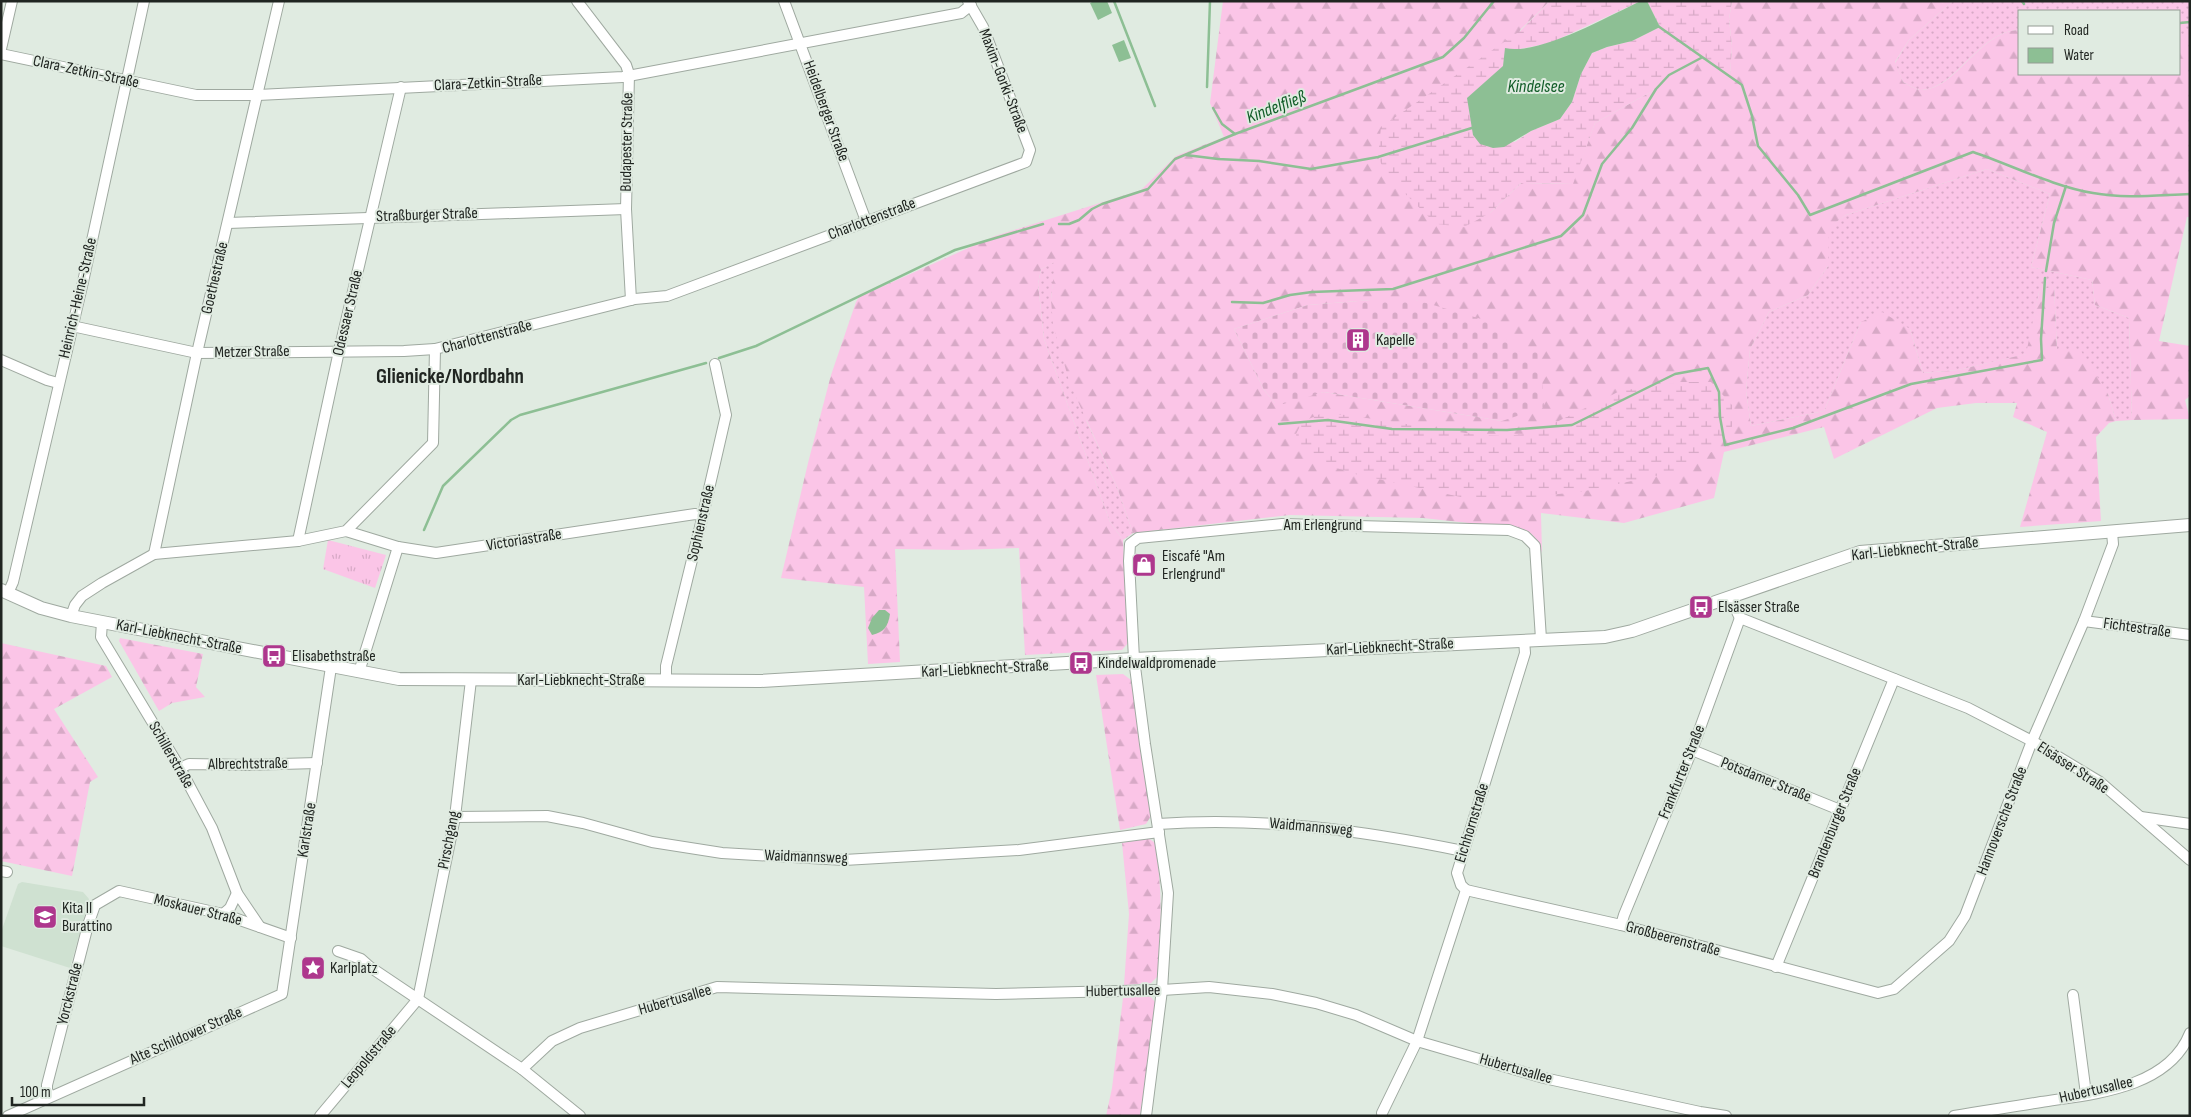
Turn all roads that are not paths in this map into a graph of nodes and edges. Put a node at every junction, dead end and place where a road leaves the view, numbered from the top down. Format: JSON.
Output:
{"nodes":[{"id":1,"x":12,"y":1,"type":"edge"},
{"id":2,"x":144,"y":1,"type":"edge"},
{"id":3,"x":279,"y":1,"type":"edge"},
{"id":4,"x":577,"y":1,"type":"edge"},
{"id":5,"x":784,"y":1,"type":"edge"},
{"id":6,"x":970,"y":3,"type":"edge"},
{"id":7,"x":800,"y":42,"type":"junction"},
{"id":8,"x":1,"y":49,"type":"edge"},
{"id":9,"x":1,"y":54,"type":"edge"},
{"id":10,"x":629,"y":74,"type":"junction"},
{"id":11,"x":126,"y":81,"type":"junction"},
{"id":12,"x":401,"y":87,"type":"junction"},
{"id":13,"x":258,"y":95,"type":"junction"},
{"id":14,"x":1026,"y":162,"type":"joint"},
{"id":15,"x":626,"y":209,"type":"junction"},
{"id":16,"x":370,"y":217,"type":"junction"},
{"id":17,"x":866,"y":221,"type":"junction"},
{"id":18,"x":228,"y":223,"type":"junction"},
{"id":19,"x":631,"y":300,"type":"junction"},
{"id":20,"x":72,"y":326,"type":"junction"},
{"id":21,"x":435,"y":349,"type":"junction"},
{"id":22,"x":339,"y":351,"type":"junction"},
{"id":23,"x":198,"y":353,"type":"junction"},
{"id":24,"x":1,"y":360,"type":"edge"},
{"id":25,"x":715,"y":364,"type":"dead end"},
{"id":26,"x":58,"y":383,"type":"junction"},
{"id":27,"x":703,"y":515,"type":"junction"},
{"id":28,"x":2190,"y":525,"type":"edge"},
{"id":29,"x":346,"y":532,"type":"junction"},
{"id":30,"x":2112,"y":532,"type":"junction"},
{"id":31,"x":298,"y":540,"type":"junction"},
{"id":32,"x":398,"y":547,"type":"junction"},
{"id":33,"x":154,"y":554,"type":"junction"},
{"id":34,"x":5,"y":591,"type":"edge"},
{"id":35,"x":1730,"y":597,"type":"junction"},
{"id":36,"x":71,"y":616,"type":"junction"},
{"id":37,"x":1740,"y":618,"type":"junction"},
{"id":38,"x":2084,"y":621,"type":"junction"},
{"id":39,"x":102,"y":622,"type":"junction"},
{"id":40,"x":2190,"y":635,"type":"edge"},
{"id":41,"x":1541,"y":639,"type":"junction"},
{"id":42,"x":1524,"y":640,"type":"junction"},
{"id":43,"x":1134,"y":659,"type":"junction"},
{"id":44,"x":331,"y":667,"type":"junction"},
{"id":45,"x":359,"y":672,"type":"junction"},
{"id":46,"x":1894,"y":678,"type":"junction"},
{"id":47,"x":471,"y":680,"type":"junction"},
{"id":48,"x":666,"y":681,"type":"junction"},
{"id":49,"x":2032,"y":741,"type":"junction"},
{"id":50,"x":1692,"y":750,"type":"junction"},
{"id":51,"x":317,"y":763,"type":"junction"},
{"id":52,"x":180,"y":768,"type":"junction"},
{"id":53,"x":1840,"y":810,"type":"junction"},
{"id":54,"x":455,"y":817,"type":"junction"},
{"id":55,"x":2140,"y":817,"type":"junction"},
{"id":56,"x":2190,"y":824,"type":"edge"},
{"id":57,"x":1159,"y":828,"type":"junction"},
{"id":58,"x":1463,"y":850,"type":"junction"},
{"id":59,"x":2190,"y":860,"type":"edge"},
{"id":60,"x":1466,"y":890,"type":"junction"},
{"id":61,"x":237,"y":893,"type":"junction"},
{"id":62,"x":106,"y":897,"type":"joint"},
{"id":63,"x":223,"y":914,"type":"junction"},
{"id":64,"x":1621,"y":925,"type":"junction"},
{"id":65,"x":260,"y":927,"type":"junction"},
{"id":66,"x":290,"y":938,"type":"junction"},
{"id":67,"x":338,"y":951,"type":"dead end"},
{"id":68,"x":1776,"y":966,"type":"junction"},
{"id":69,"x":1162,"y":990,"type":"junction"},
{"id":70,"x":1878,"y":993,"type":"joint"},
{"id":71,"x":282,"y":994,"type":"joint"},
{"id":72,"x":2073,"y":995,"type":"dead end"},
{"id":73,"x":418,"y":999,"type":"junction"},
{"id":74,"x":2190,"y":1033,"type":"edge"},
{"id":75,"x":1417,"y":1041,"type":"junction"},
{"id":76,"x":522,"y":1069,"type":"junction"},
{"id":77,"x":2086,"y":1094,"type":"junction"},
{"id":78,"x":50,"y":1096,"type":"junction"},
{"id":79,"x":1382,"y":1113,"type":"dead end"},
{"id":80,"x":8,"y":1116,"type":"edge"},
{"id":81,"x":320,"y":1116,"type":"edge"},
{"id":82,"x":580,"y":1116,"type":"edge"},
{"id":83,"x":1146,"y":1116,"type":"edge"},
{"id":84,"x":1726,"y":1116,"type":"edge"},
{"id":85,"x":1954,"y":1116,"type":"edge"}],
"edges":[{"from":1,"to":8,"type":"street"},
{"from":2,"to":11,"type":"street","name":"Heinrich-Heine-Straße"},
{"from":3,"to":13,"type":"street","name":"Goethestraße"},
{"from":4,"to":10,"type":"street","name":"Budapester Straße"},
{"from":5,"to":7,"type":"street","name":"Heidelberger Straße"},
{"from":6,"to":7,"type":"street","name":"Clara-Zetkin-Straße"},
{"from":6,"to":14,"type":"street","name":"Maxim-Gorki-Straße"},
{"from":7,"to":10,"type":"street","name":"Clara-Zetkin-Straße"},
{"from":7,"to":17,"type":"street","name":"Heidelberger Straße"},
{"from":9,"to":11,"type":"street","name":"Clara-Zetkin-Straße"},
{"from":10,"to":12,"type":"street","name":"Clara-Zetkin-Straße"},
{"from":10,"to":15,"type":"street","name":"Budapester Straße"},
{"from":11,"to":13,"type":"street","name":"Clara-Zetkin-Straße"},
{"from":11,"to":20,"type":"street","name":"Heinrich-Heine-Straße"},
{"from":12,"to":13,"type":"street","name":"Clara-Zetkin-Straße"},
{"from":12,"to":16,"type":"street","name":"Odessaer Straße"},
{"from":13,"to":18,"type":"street","name":"Goethestraße"},
{"from":14,"to":17,"type":"street","name":"Charlottenstraße"},
{"from":15,"to":16,"type":"street","name":"Straßburger Straße"},
{"from":15,"to":19,"type":"street","name":"Budapester Straße"},
{"from":16,"to":18,"type":"street","name":"Straßburger Straße"},
{"from":16,"to":22,"type":"street","name":"Odessaer Straße"},
{"from":17,"to":19,"type":"street","name":"Charlottenstraße"},
{"from":18,"to":23,"type":"street","name":"Goethestraße"},
{"from":19,"to":21,"type":"street","name":"Charlottenstraße"},
{"from":20,"to":23,"type":"street","name":"Metzer Straße"},
{"from":20,"to":26,"type":"street","name":"Heinrich-Heine-Straße"},
{"from":21,"to":22,"type":"street","name":"Metzer Straße"},
{"from":21,"to":29,"type":"street","name":"Charlottenstraße"},
{"from":22,"to":23,"type":"street","name":"Metzer Straße"},
{"from":22,"to":31,"type":"street","name":"Odessaer Straße"},
{"from":23,"to":33,"type":"street","name":"Goethestraße"},
{"from":24,"to":26,"type":"street"},
{"from":25,"to":27,"type":"street","name":"Sophienstraße"},
{"from":26,"to":34,"type":"street","name":"Heinrich-Heine-Straße"},
{"from":27,"to":32,"type":"street","name":"Victoriastraße"},
{"from":27,"to":48,"type":"street","name":"Sophienstraße"},
{"from":28,"to":30,"type":"street","name":"Karl-Liebknecht-Straße"},
{"from":29,"to":31,"type":"street"},
{"from":29,"to":32,"type":"street","name":"Victoriastraße"},
{"from":30,"to":35,"type":"street","name":"Karl-Liebknecht-Straße"},
{"from":30,"to":38,"type":"street","name":"Hannoversche Straße"},
{"from":31,"to":33,"type":"street"},
{"from":32,"to":45,"type":"street"},
{"from":33,"to":36,"type":"street"},
{"from":34,"to":36,"type":"street","name":"Karl-Liebknecht-Straße"},
{"from":35,"to":37,"type":"street"},
{"from":35,"to":41,"type":"street","name":"Karl-Liebknecht-Straße"},
{"from":36,"to":39,"type":"street","name":"Karl-Liebknecht-Straße"},
{"from":37,"to":46,"type":"street","name":"Elsässer Straße"},
{"from":37,"to":50,"type":"street","name":"Frankfurter Straße"},
{"from":38,"to":40,"type":"street","name":"Fichtestraße"},
{"from":38,"to":49,"type":"street","name":"Hannoversche Straße"},
{"from":39,"to":44,"type":"street","name":"Karl-Liebknecht-Straße"},
{"from":39,"to":52,"type":"street","name":"Schillerstraße"},
{"from":41,"to":42,"type":"street","name":"Karl-Liebknecht-Straße"},
{"from":41,"to":43,"type":"street","name":"Am Erlengrund"},
{"from":42,"to":43,"type":"street","name":"Karl-Liebknecht-Straße"},
{"from":42,"to":58,"type":"street","name":"Eichhornstraße"},
{"from":43,"to":48,"type":"street","name":"Karl-Liebknecht-Straße"},
{"from":43,"to":57,"type":"street"},
{"from":44,"to":45,"type":"street","name":"Karl-Liebknecht-Straße"},
{"from":44,"to":51,"type":"street","name":"Karlstraße"},
{"from":45,"to":47,"type":"street","name":"Karl-Liebknecht-Straße"},
{"from":46,"to":49,"type":"street","name":"Elsässer Straße"},
{"from":46,"to":53,"type":"street","name":"Brandenburger Straße"},
{"from":47,"to":48,"type":"street","name":"Karl-Liebknecht-Straße"},
{"from":47,"to":54,"type":"street","name":"Pirschgang"},
{"from":49,"to":55,"type":"street","name":"Elsässer Straße"},
{"from":49,"to":70,"type":"street","name":"Hannoversche Straße"},
{"from":50,"to":53,"type":"street","name":"Potsdamer Straße"},
{"from":50,"to":64,"type":"street","name":"Frankfurter Straße"},
{"from":51,"to":52,"type":"street","name":"Albrechtstraße"},
{"from":51,"to":66,"type":"street","name":"Karlstraße"},
{"from":52,"to":61,"type":"street","name":"Schillerstraße"},
{"from":53,"to":68,"type":"street","name":"Brandenburger Straße"},
{"from":54,"to":57,"type":"street","name":"Waidmannsweg"},
{"from":54,"to":73,"type":"street","name":"Pirschgang"},
{"from":55,"to":56,"type":"street"},
{"from":55,"to":59,"type":"street","name":"Elsässer Straße"},
{"from":57,"to":58,"type":"street","name":"Waidmannsweg"},
{"from":57,"to":69,"type":"street"},
{"from":58,"to":60,"type":"street","name":"Eichhornstraße"},
{"from":60,"to":64,"type":"street","name":"Großbeerenstraße"},
{"from":60,"to":75,"type":"street"},
{"from":61,"to":63,"type":"street"},
{"from":61,"to":65,"type":"street","name":"Schillerstraße"},
{"from":62,"to":63,"type":"street","name":"Moskauer Straße"},
{"from":62,"to":78,"type":"street","name":"Yorckstraße"},
{"from":63,"to":65,"type":"street","name":"Moskauer Straße"},
{"from":64,"to":68,"type":"street","name":"Großbeerenstraße"},
{"from":65,"to":66,"type":"street","name":"Moskauer Straße"},
{"from":66,"to":71,"type":"street","name":"Karlstraße"},
{"from":67,"to":73,"type":"street"},
{"from":68,"to":70,"type":"street","name":"Großbeerenstraße"},
{"from":69,"to":75,"type":"street","name":"Hubertusallee"},
{"from":69,"to":76,"type":"street","name":"Hubertusallee"},
{"from":69,"to":83,"type":"street"},
{"from":71,"to":78,"type":"street","name":"Alte Schildower Straße"},
{"from":72,"to":77,"type":"street"},
{"from":73,"to":76,"type":"street"},
{"from":73,"to":81,"type":"street","name":"Leopoldstraße"},
{"from":74,"to":77,"type":"street","name":"Hubertusallee"},
{"from":75,"to":79,"type":"street"},
{"from":75,"to":84,"type":"street","name":"Hubertusallee"},
{"from":76,"to":82,"type":"street"},
{"from":77,"to":85,"type":"street","name":"Hubertusallee"},
{"from":78,"to":80,"type":"street","name":"Alte Schildower Straße"}]}
